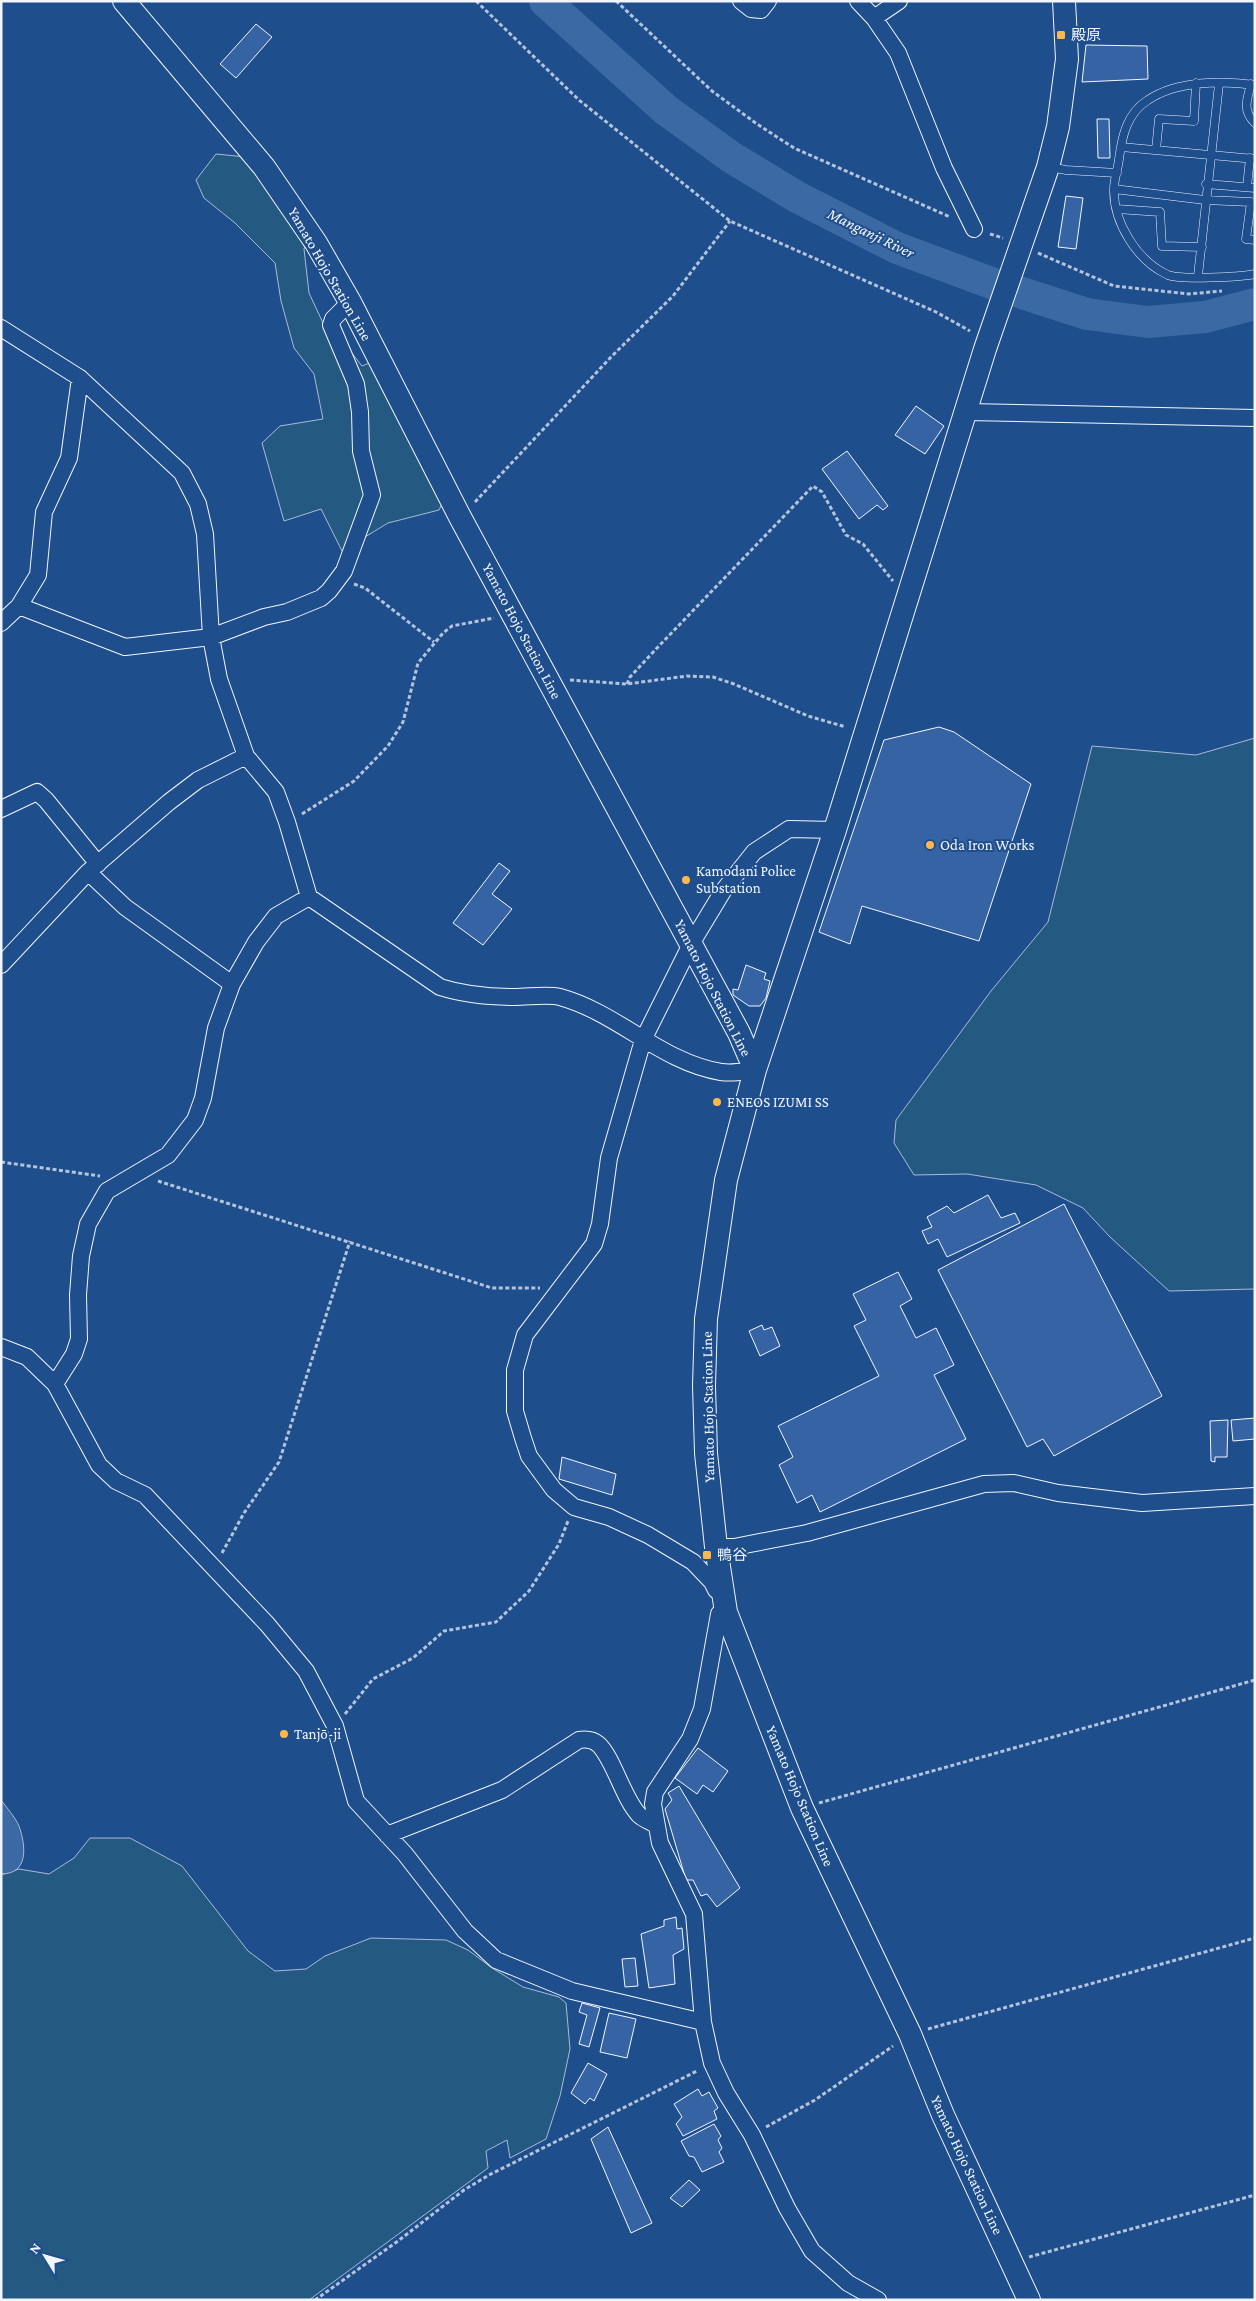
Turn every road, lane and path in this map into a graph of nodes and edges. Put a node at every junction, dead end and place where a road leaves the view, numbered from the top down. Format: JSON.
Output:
{"nodes":[{"id":1,"x":124,"y":1,"type":"edge"},
{"id":2,"x":476,"y":1,"type":"edge"},
{"id":3,"x":616,"y":1,"type":"edge"},
{"id":4,"x":741,"y":1,"type":"edge"},
{"id":5,"x":768,"y":1,"type":"edge"},
{"id":6,"x":858,"y":1,"type":"edge"},
{"id":7,"x":899,"y":1,"type":"edge"},
{"id":8,"x":1064,"y":1,"type":"edge"},
{"id":9,"x":874,"y":18,"type":"junction"},
{"id":10,"x":1196,"y":84,"type":"junction"},
{"id":11,"x":1219,"y":84,"type":"junction"},
{"id":12,"x":1253,"y":84,"type":"edge"},
{"id":13,"x":1255,"y":123,"type":"edge"},
{"id":14,"x":1121,"y":147,"type":"junction"},
{"id":15,"x":1156,"y":150,"type":"junction"},
{"id":16,"x":1210,"y":154,"type":"junction"},
{"id":17,"x":1252,"y":159,"type":"edge"},
{"id":18,"x":1048,"y":167,"type":"junction"},
{"id":19,"x":1117,"y":173,"type":"junction"},
{"id":20,"x":1206,"y":184,"type":"junction"},
{"id":21,"x":1251,"y":188,"type":"edge"},
{"id":22,"x":1114,"y":189,"type":"junction"},
{"id":23,"x":1205,"y":200,"type":"junction"},
{"id":24,"x":1117,"y":209,"type":"junction"},
{"id":25,"x":730,"y":221,"type":"junction"},
{"id":26,"x":974,"y":228,"type":"junction"},
{"id":27,"x":1255,"y":240,"type":"edge"},
{"id":28,"x":1202,"y":247,"type":"junction"},
{"id":29,"x":1018,"y":252,"type":"junction"},
{"id":30,"x":1255,"y":274,"type":"edge"},
{"id":31,"x":1198,"y":276,"type":"junction"},
{"id":32,"x":1230,"y":290,"type":"dead end"},
{"id":33,"x":350,"y":302,"type":"junction"},
{"id":34,"x":1,"y":328,"type":"edge"},
{"id":35,"x":991,"y":333,"type":"junction"},
{"id":36,"x":80,"y":378,"type":"junction"},
{"id":37,"x":967,"y":412,"type":"junction"},
{"id":38,"x":1255,"y":418,"type":"edge"},
{"id":39,"x":460,"y":517,"type":"junction"},
{"id":40,"x":339,"y":578,"type":"junction"},
{"id":41,"x":910,"y":595,"type":"junction"},
{"id":42,"x":509,"y":604,"type":"junction"},
{"id":43,"x":19,"y":606,"type":"junction"},
{"id":44,"x":1,"y":623,"type":"edge"},
{"id":45,"x":211,"y":637,"type":"junction"},
{"id":46,"x":434,"y":642,"type":"junction"},
{"id":47,"x":550,"y":682,"type":"junction"},
{"id":48,"x":627,"y":684,"type":"junction"},
{"id":49,"x":866,"y":732,"type":"junction"},
{"id":50,"x":246,"y":756,"type":"junction"},
{"id":51,"x":1,"y":809,"type":"edge"},
{"id":52,"x":287,"y":822,"type":"junction"},
{"id":53,"x":836,"y":830,"type":"junction"},
{"id":54,"x":93,"y":868,"type":"junction"},
{"id":55,"x":309,"y":897,"type":"junction"},
{"id":56,"x":691,"y":944,"type":"junction"},
{"id":57,"x":1,"y":965,"type":"edge"},
{"id":58,"x":232,"y":984,"type":"junction"},
{"id":59,"x":644,"y":1040,"type":"junction"},
{"id":60,"x":756,"y":1070,"type":"junction"},
{"id":61,"x":1,"y":1162,"type":"edge"},
{"id":62,"x":125,"y":1179,"type":"junction"},
{"id":63,"x":350,"y":1241,"type":"junction"},
{"id":64,"x":562,"y":1288,"type":"junction"},
{"id":65,"x":1,"y":1347,"type":"edge"},
{"id":66,"x":55,"y":1384,"type":"junction"},
{"id":67,"x":1255,"y":1496,"type":"edge"},
{"id":68,"x":574,"y":1507,"type":"junction"},
{"id":69,"x":716,"y":1547,"type":"junction"},
{"id":70,"x":213,"y":1569,"type":"junction"},
{"id":71,"x":723,"y":1601,"type":"junction"},
{"id":72,"x":1255,"y":1680,"type":"edge"},
{"id":73,"x":335,"y":1726,"type":"junction"},
{"id":74,"x":802,"y":1808,"type":"junction"},
{"id":75,"x":656,"y":1825,"type":"junction"},
{"id":76,"x":387,"y":1835,"type":"junction"},
{"id":77,"x":1255,"y":1938,"type":"edge"},
{"id":78,"x":703,"y":2022,"type":"junction"},
{"id":79,"x":910,"y":2034,"type":"junction"},
{"id":80,"x":712,"y":2063,"type":"junction"},
{"id":81,"x":752,"y":2135,"type":"junction"},
{"id":82,"x":1255,"y":2195,"type":"edge"},
{"id":83,"x":1012,"y":2262,"type":"junction"},
{"id":84,"x":315,"y":2300,"type":"edge"},
{"id":85,"x":878,"y":2300,"type":"edge"},
{"id":86,"x":1029,"y":2300,"type":"edge"}],
"edges":[{"from":1,"to":33,"type":"main road","name":"Yamato Hojo Station Line"},
{"from":2,"to":25,"type":"path"},
{"from":3,"to":26,"type":"path"},
{"from":4,"to":5,"type":"street"},
{"from":6,"to":9,"type":"street"},
{"from":7,"to":9,"type":"street"},
{"from":8,"to":18,"type":"main road"},
{"from":9,"to":26,"type":"street"},
{"from":10,"to":11,"type":"lane"},
{"from":10,"to":14,"type":"lane"},
{"from":10,"to":15,"type":"lane"},
{"from":11,"to":12,"type":"lane"},
{"from":11,"to":16,"type":"lane"},
{"from":12,"to":13,"type":"lane"},
{"from":14,"to":15,"type":"lane"},
{"from":14,"to":19,"type":"lane"},
{"from":15,"to":16,"type":"lane"},
{"from":16,"to":17,"type":"lane"},
{"from":16,"to":20,"type":"lane"},
{"from":17,"to":21,"type":"lane"},
{"from":18,"to":19,"type":"lane"},
{"from":18,"to":29,"type":"main road"},
{"from":19,"to":22,"type":"lane"},
{"from":20,"to":21,"type":"lane"},
{"from":20,"to":23,"type":"lane"},
{"from":22,"to":23,"type":"lane"},
{"from":22,"to":24,"type":"lane"},
{"from":23,"to":27,"type":"lane"},
{"from":23,"to":28,"type":"lane"},
{"from":24,"to":28,"type":"lane"},
{"from":24,"to":31,"type":"lane"},
{"from":25,"to":35,"type":"path"},
{"from":25,"to":39,"type":"path"},
{"from":26,"to":29,"type":"path"},
{"from":28,"to":31,"type":"lane"},
{"from":29,"to":32,"type":"path"},
{"from":29,"to":35,"type":"main road"},
{"from":30,"to":31,"type":"lane"},
{"from":33,"to":39,"type":"main road","name":"Yamato Hojo Station Line"},
{"from":33,"to":40,"type":"street"},
{"from":34,"to":36,"type":"street"},
{"from":35,"to":37,"type":"main road"},
{"from":36,"to":43,"type":"street"},
{"from":36,"to":45,"type":"street"},
{"from":37,"to":38,"type":"street"},
{"from":37,"to":41,"type":"main road"},
{"from":39,"to":42,"type":"main road","name":"Yamato Hojo Station Line"},
{"from":40,"to":45,"type":"street"},
{"from":40,"to":46,"type":"path"},
{"from":41,"to":48,"type":"path"},
{"from":41,"to":49,"type":"main road"},
{"from":42,"to":46,"type":"path"},
{"from":42,"to":47,"type":"main road","name":"Yamato Hojo Station Line"},
{"from":43,"to":44,"type":"street"},
{"from":43,"to":45,"type":"street"},
{"from":45,"to":50,"type":"street"},
{"from":46,"to":52,"type":"path"},
{"from":47,"to":48,"type":"path"},
{"from":47,"to":56,"type":"main road","name":"Yamato Hojo Station Line"},
{"from":48,"to":49,"type":"path"},
{"from":49,"to":53,"type":"main road"},
{"from":50,"to":52,"type":"street"},
{"from":50,"to":54,"type":"street"},
{"from":51,"to":54,"type":"street"},
{"from":52,"to":55,"type":"street"},
{"from":53,"to":56,"type":"street"},
{"from":53,"to":60,"type":"main road"},
{"from":54,"to":57,"type":"street"},
{"from":54,"to":58,"type":"street"},
{"from":55,"to":58,"type":"street"},
{"from":55,"to":59,"type":"street"},
{"from":56,"to":59,"type":"street"},
{"from":56,"to":60,"type":"main road","name":"Yamato Hojo Station Line"},
{"from":58,"to":62,"type":"street"},
{"from":59,"to":60,"type":"street"},
{"from":59,"to":64,"type":"street"},
{"from":60,"to":69,"type":"main road","name":"Yamato Hojo Station Line"},
{"from":61,"to":62,"type":"path"},
{"from":62,"to":63,"type":"path"},
{"from":62,"to":66,"type":"street"},
{"from":63,"to":64,"type":"path"},
{"from":63,"to":70,"type":"path"},
{"from":64,"to":68,"type":"street"},
{"from":65,"to":66,"type":"street"},
{"from":66,"to":70,"type":"street"},
{"from":67,"to":69,"type":"street"},
{"from":68,"to":71,"type":"street"},
{"from":68,"to":73,"type":"path"},
{"from":69,"to":71,"type":"main road","name":"Yamato Hojo Station Line"},
{"from":70,"to":73,"type":"street"},
{"from":71,"to":74,"type":"main road","name":"Yamato Hojo Station Line"},
{"from":71,"to":75,"type":"street"},
{"from":72,"to":74,"type":"path"},
{"from":73,"to":76,"type":"street"},
{"from":74,"to":79,"type":"main road","name":"Yamato Hojo Station Line"},
{"from":75,"to":76,"type":"street"},
{"from":75,"to":78,"type":"street"},
{"from":76,"to":78,"type":"street"},
{"from":77,"to":79,"type":"path"},
{"from":78,"to":80,"type":"street"},
{"from":79,"to":81,"type":"path"},
{"from":79,"to":83,"type":"main road","name":"Yamato Hojo Station Line"},
{"from":80,"to":81,"type":"street"},
{"from":80,"to":84,"type":"path"},
{"from":81,"to":85,"type":"street"},
{"from":82,"to":83,"type":"path"},
{"from":83,"to":86,"type":"main road","name":"Yamato Hojo Station Line"}]}
